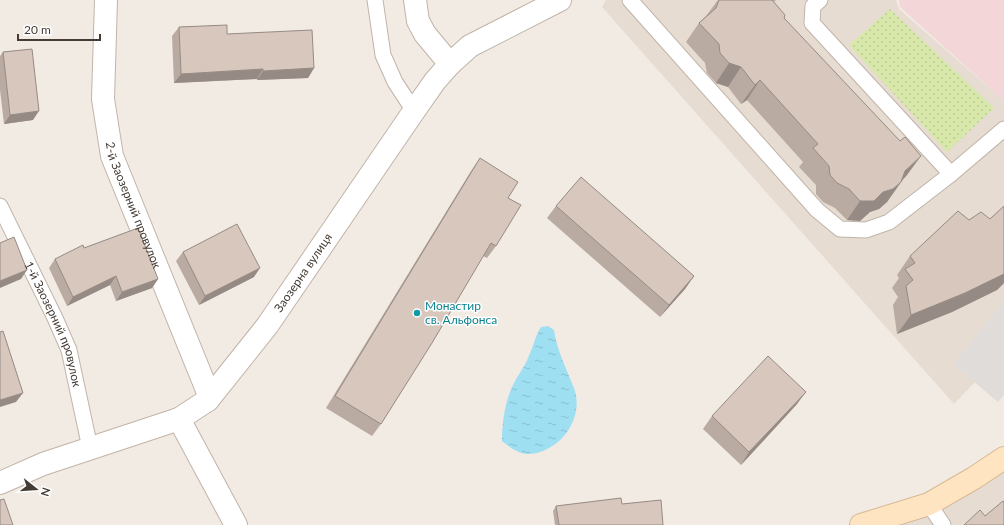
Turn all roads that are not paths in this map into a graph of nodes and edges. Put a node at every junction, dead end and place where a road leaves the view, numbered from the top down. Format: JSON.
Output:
{"nodes":[{"id":1,"x":106,"y":0,"type":"edge"},
{"id":2,"x":375,"y":0,"type":"edge"},
{"id":3,"x":415,"y":0,"type":"edge"},
{"id":4,"x":560,"y":0,"type":"edge"},
{"id":5,"x":630,"y":0,"type":"edge"},
{"id":6,"x":820,"y":0,"type":"edge"},
{"id":7,"x":450,"y":64,"type":"junction"},
{"id":8,"x":414,"y":111,"type":"junction"},
{"id":9,"x":1004,"y":129,"type":"edge"},
{"id":10,"x":951,"y":174,"type":"junction"},
{"id":11,"x":0,"y":206,"type":"edge"},
{"id":12,"x":208,"y":400,"type":"junction"},
{"id":13,"x":179,"y":419,"type":"junction"},
{"id":14,"x":90,"y":448,"type":"junction"},
{"id":15,"x":1004,"y":458,"type":"edge"},
{"id":16,"x":0,"y":482,"type":"edge"},
{"id":17,"x":930,"y":504,"type":"junction"},
{"id":18,"x":236,"y":525,"type":"edge"},
{"id":19,"x":861,"y":525,"type":"edge"},
{"id":20,"x":943,"y":525,"type":"edge"}],
"edges":[{"from":1,"to":12,"type":"street","name":"2-й Заозерний провулок"},
{"from":2,"to":8,"type":"lane"},
{"from":3,"to":7,"type":"street"},
{"from":4,"to":7,"type":"street","name":"Заозерна вулиця"},
{"from":5,"to":10,"type":"lane"},
{"from":6,"to":10,"type":"lane"},
{"from":7,"to":8,"type":"street","name":"Заозерна вулиця"},
{"from":8,"to":12,"type":"street","name":"Заозерна вулиця"},
{"from":9,"to":10,"type":"lane"},
{"from":11,"to":14,"type":"lane","name":"1-й Заозерний провулок"},
{"from":12,"to":13,"type":"street","name":"Заозерна вулиця"},
{"from":13,"to":14,"type":"street","name":"Заозерна вулиця"},
{"from":13,"to":18,"type":"street"},
{"from":14,"to":16,"type":"street","name":"Заозерна вулиця"},
{"from":15,"to":17,"type":"main road"},
{"from":17,"to":19,"type":"main road"},
{"from":17,"to":20,"type":"lane"}]}
